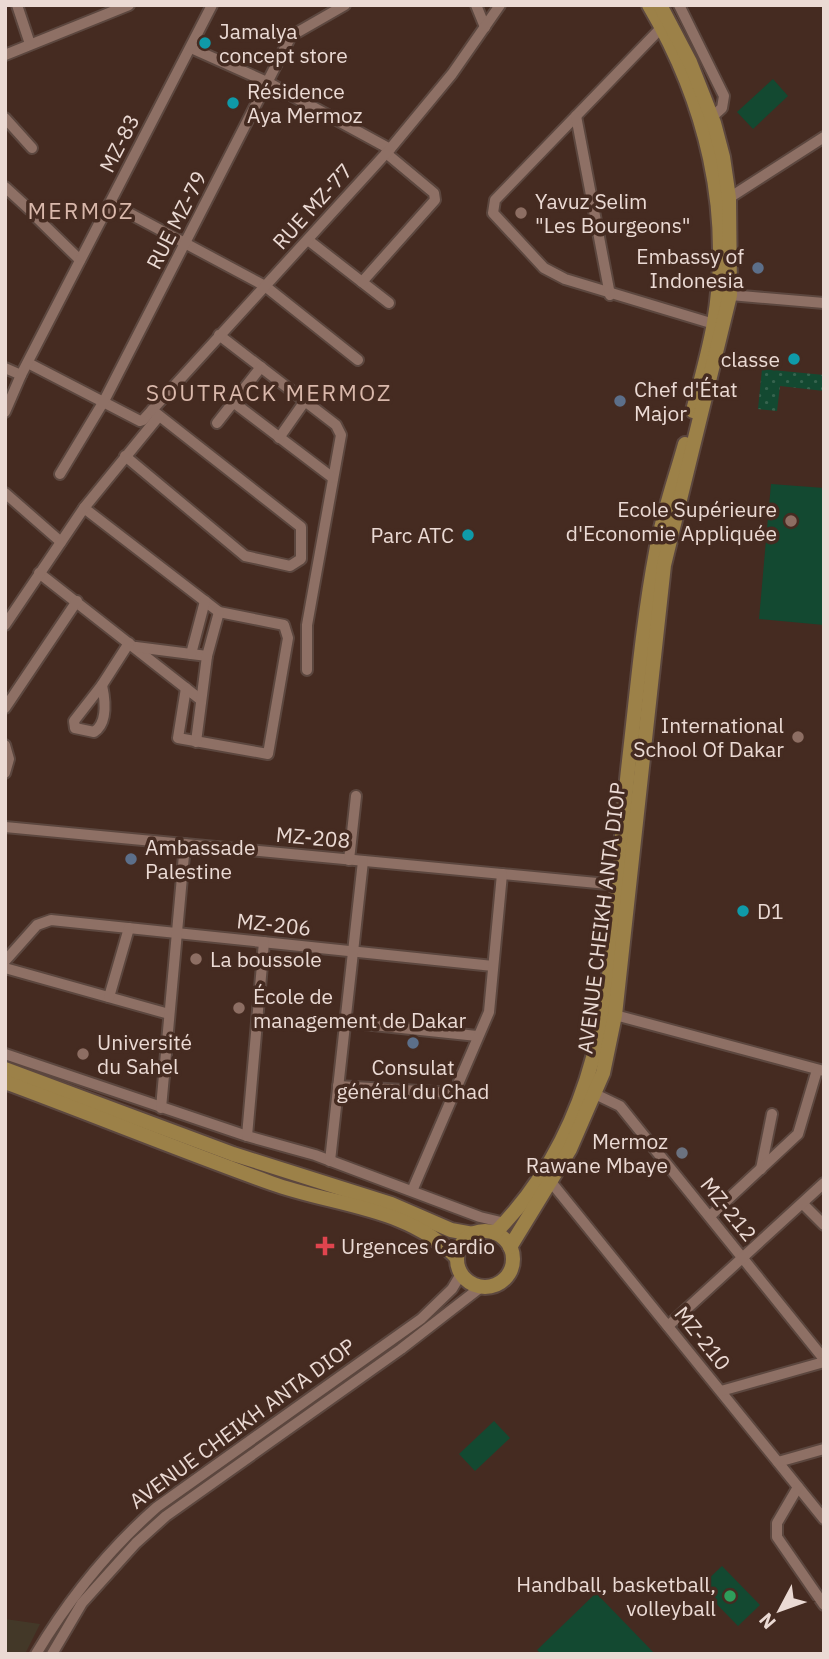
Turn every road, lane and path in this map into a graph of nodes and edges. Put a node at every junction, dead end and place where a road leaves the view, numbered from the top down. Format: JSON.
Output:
{"nodes":[{"id":1,"x":17,"y":5,"type":"edge"},
{"id":2,"x":129,"y":5,"type":"edge"},
{"id":3,"x":212,"y":5,"type":"edge"},
{"id":4,"x":345,"y":5,"type":"edge"},
{"id":5,"x":476,"y":5,"type":"edge"},
{"id":6,"x":500,"y":5,"type":"edge"},
{"id":7,"x":649,"y":5,"type":"edge"},
{"id":8,"x":660,"y":5,"type":"edge"},
{"id":9,"x":679,"y":5,"type":"edge"},
{"id":10,"x":485,"y":27,"type":"junction"},
{"id":11,"x":662,"y":27,"type":"junction"},
{"id":12,"x":30,"y":44,"type":"junction"},
{"id":13,"x":191,"y":48,"type":"junction"},
{"id":14,"x":5,"y":55,"type":"edge"},
{"id":15,"x":267,"y":82,"type":"junction"},
{"id":16,"x":576,"y":116,"type":"junction"},
{"id":17,"x":712,"y":117,"type":"junction"},
{"id":18,"x":5,"y":118,"type":"edge"},
{"id":19,"x":824,"y":137,"type":"edge"},
{"id":20,"x":32,"y":148,"type":"dead end"},
{"id":21,"x":388,"y":151,"type":"junction"},
{"id":22,"x":5,"y":187,"type":"edge"},
{"id":23,"x":729,"y":198,"type":"junction"},
{"id":24,"x":110,"y":203,"type":"junction"},
{"id":25,"x":308,"y":240,"type":"junction"},
{"id":26,"x":186,"y":244,"type":"junction"},
{"id":27,"x":80,"y":260,"type":"junction"},
{"id":28,"x":362,"y":282,"type":"junction"},
{"id":29,"x":265,"y":286,"type":"junction"},
{"id":30,"x":610,"y":295,"type":"junction"},
{"id":31,"x":730,"y":295,"type":"junction"},
{"id":32,"x":389,"y":303,"type":"dead end"},
{"id":33,"x":824,"y":303,"type":"edge"},
{"id":34,"x":714,"y":324,"type":"junction"},
{"id":35,"x":219,"y":335,"type":"junction"},
{"id":36,"x":358,"y":360,"type":"dead end"},
{"id":37,"x":28,"y":363,"type":"junction"},
{"id":38,"x":261,"y":367,"type":"junction"},
{"id":39,"x":5,"y":368,"type":"edge"},
{"id":40,"x":21,"y":375,"type":"junction"},
{"id":41,"x":9,"y":391,"type":"edge"},
{"id":42,"x":104,"y":401,"type":"junction"},
{"id":43,"x":305,"y":401,"type":"junction"},
{"id":44,"x":233,"y":402,"type":"junction"},
{"id":45,"x":5,"y":412,"type":"edge"},
{"id":46,"x":155,"y":412,"type":"junction"},
{"id":47,"x":217,"y":423,"type":"dead end"},
{"id":48,"x":279,"y":438,"type":"junction"},
{"id":49,"x":124,"y":456,"type":"junction"},
{"id":50,"x":60,"y":474,"type":"dead end"},
{"id":51,"x":333,"y":478,"type":"junction"},
{"id":52,"x":5,"y":493,"type":"edge"},
{"id":53,"x":85,"y":508,"type":"junction"},
{"id":54,"x":61,"y":542,"type":"junction"},
{"id":55,"x":39,"y":573,"type":"junction"},
{"id":56,"x":77,"y":601,"type":"junction"},
{"id":57,"x":205,"y":601,"type":"junction"},
{"id":58,"x":219,"y":612,"type":"junction"},
{"id":59,"x":5,"y":625,"type":"edge"},
{"id":60,"x":132,"y":645,"type":"junction"},
{"id":61,"x":155,"y":649,"type":"junction"},
{"id":62,"x":191,"y":654,"type":"junction"},
{"id":63,"x":207,"y":656,"type":"junction"},
{"id":64,"x":153,"y":661,"type":"junction"},
{"id":65,"x":307,"y":670,"type":"dead end"},
{"id":66,"x":102,"y":685,"type":"dead end"},
{"id":67,"x":186,"y":688,"type":"junction"},
{"id":68,"x":201,"y":700,"type":"junction"},
{"id":69,"x":5,"y":708,"type":"edge"},
{"id":70,"x":196,"y":742,"type":"junction"},
{"id":71,"x":5,"y":745,"type":"edge"},
{"id":72,"x":5,"y":773,"type":"edge"},
{"id":73,"x":356,"y":796,"type":"dead end"},
{"id":74,"x":5,"y":827,"type":"edge"},
{"id":75,"x":185,"y":844,"type":"junction"},
{"id":76,"x":349,"y":860,"type":"junction"},
{"id":77,"x":363,"y":861,"type":"junction"},
{"id":78,"x":502,"y":874,"type":"junction"},
{"id":79,"x":618,"y":885,"type":"junction"},
{"id":80,"x":129,"y":928,"type":"junction"},
{"id":81,"x":177,"y":933,"type":"junction"},
{"id":82,"x":264,"y":942,"type":"junction"},
{"id":83,"x":353,"y":951,"type":"junction"},
{"id":84,"x":5,"y":961,"type":"edge"},
{"id":85,"x":493,"y":966,"type":"junction"},
{"id":86,"x":5,"y":968,"type":"edge"},
{"id":87,"x":109,"y":997,"type":"junction"},
{"id":88,"x":169,"y":1014,"type":"junction"},
{"id":89,"x":615,"y":1016,"type":"junction"},
{"id":90,"x":345,"y":1022,"type":"junction"},
{"id":91,"x":477,"y":1036,"type":"junction"},
{"id":92,"x":5,"y":1054,"type":"edge"},
{"id":93,"x":5,"y":1069,"type":"edge"},
{"id":94,"x":820,"y":1071,"type":"edge"},
{"id":95,"x":5,"y":1082,"type":"edge"},
{"id":96,"x":338,"y":1086,"type":"junction"},
{"id":97,"x":453,"y":1093,"type":"junction"},
{"id":98,"x":595,"y":1094,"type":"junction"},
{"id":99,"x":161,"y":1108,"type":"junction"},
{"id":100,"x":772,"y":1114,"type":"dead end"},
{"id":101,"x":247,"y":1136,"type":"junction"},
{"id":102,"x":316,"y":1155,"type":"junction"},
{"id":103,"x":330,"y":1161,"type":"junction"},
{"id":104,"x":761,"y":1169,"type":"junction"},
{"id":105,"x":309,"y":1178,"type":"junction"},
{"id":106,"x":551,"y":1182,"type":"junction"},
{"id":107,"x":824,"y":1183,"type":"edge"},
{"id":108,"x":412,"y":1191,"type":"junction"},
{"id":109,"x":803,"y":1204,"type":"junction"},
{"id":110,"x":710,"y":1216,"type":"junction"},
{"id":111,"x":824,"y":1225,"type":"edge"},
{"id":112,"x":500,"y":1228,"type":"junction"},
{"id":113,"x":473,"y":1234,"type":"junction"},
{"id":114,"x":510,"y":1247,"type":"junction"},
{"id":115,"x":457,"y":1258,"type":"junction"},
{"id":116,"x":744,"y":1258,"type":"junction"},
{"id":117,"x":461,"y":1274,"type":"junction"},
{"id":118,"x":481,"y":1287,"type":"junction"},
{"id":119,"x":668,"y":1326,"type":"junction"},
{"id":120,"x":824,"y":1361,"type":"edge"},
{"id":121,"x":721,"y":1391,"type":"junction"},
{"id":122,"x":824,"y":1449,"type":"edge"},
{"id":123,"x":778,"y":1462,"type":"junction"},
{"id":124,"x":798,"y":1487,"type":"junction"},
{"id":125,"x":824,"y":1519,"type":"edge"},
{"id":126,"x":824,"y":1605,"type":"edge"},
{"id":127,"x":36,"y":1654,"type":"edge"},
{"id":128,"x":52,"y":1654,"type":"edge"}],
"edges":[{"from":1,"to":12,"type":"street"},
{"from":2,"to":12,"type":"street"},
{"from":3,"to":13,"type":"street","name":"MZ-83"},
{"from":4,"to":15,"type":"street","name":"RUE MZ-79"},
{"from":5,"to":10,"type":"street"},
{"from":6,"to":10,"type":"street","name":"RUE MZ-77"},
{"from":7,"to":11,"type":"main road","name":"AVENUE CHEIKH ANTA DIOP"},
{"from":8,"to":17,"type":"main road","name":"AVENUE CHEIKH ANTA DIOP"},
{"from":9,"to":17,"type":"street"},
{"from":10,"to":21,"type":"street","name":"RUE MZ-77"},
{"from":11,"to":16,"type":"street"},
{"from":11,"to":34,"type":"main road","name":"AVENUE CHEIKH ANTA DIOP"},
{"from":12,"to":14,"type":"street"},
{"from":13,"to":15,"type":"street"},
{"from":13,"to":24,"type":"street","name":"MZ-83"},
{"from":15,"to":21,"type":"street"},
{"from":15,"to":26,"type":"street","name":"RUE MZ-79"},
{"from":16,"to":30,"type":"street"},
{"from":16,"to":30,"type":"street"},
{"from":17,"to":23,"type":"main road","name":"AVENUE CHEIKH ANTA DIOP"},
{"from":18,"to":20,"type":"street"},
{"from":19,"to":23,"type":"street"},
{"from":21,"to":25,"type":"street","name":"RUE MZ-77"},
{"from":21,"to":28,"type":"street"},
{"from":22,"to":27,"type":"street"},
{"from":23,"to":31,"type":"main road","name":"AVENUE CHEIKH ANTA DIOP"},
{"from":24,"to":26,"type":"street"},
{"from":24,"to":27,"type":"street","name":"MZ-83"},
{"from":25,"to":28,"type":"street"},
{"from":25,"to":29,"type":"street","name":"RUE MZ-77"},
{"from":26,"to":29,"type":"street"},
{"from":26,"to":42,"type":"street","name":"RUE MZ-79"},
{"from":27,"to":37,"type":"street","name":"MZ-83"},
{"from":28,"to":32,"type":"street"},
{"from":29,"to":35,"type":"street","name":"RUE MZ-77"},
{"from":29,"to":36,"type":"street"},
{"from":30,"to":34,"type":"street"},
{"from":31,"to":33,"type":"street"},
{"from":31,"to":89,"type":"main road","name":"AVENUE CHEIKH ANTA DIOP"},
{"from":34,"to":79,"type":"main road","name":"AVENUE CHEIKH ANTA DIOP"},
{"from":35,"to":38,"type":"street"},
{"from":35,"to":46,"type":"street","name":"RUE MZ-77"},
{"from":37,"to":40,"type":"street","name":"MZ-83"},
{"from":37,"to":42,"type":"street"},
{"from":38,"to":43,"type":"street"},
{"from":38,"to":44,"type":"street"},
{"from":39,"to":40,"type":"street"},
{"from":40,"to":41,"type":"street","name":"MZ-83"},
{"from":41,"to":45,"type":"street","name":"MZ-83"},
{"from":42,"to":46,"type":"street","name":"RUE MZ-77"},
{"from":42,"to":50,"type":"street","name":"RUE MZ-79"},
{"from":43,"to":48,"type":"street"},
{"from":43,"to":51,"type":"street"},
{"from":44,"to":47,"type":"street"},
{"from":44,"to":48,"type":"street"},
{"from":46,"to":49,"type":"street"},
{"from":46,"to":49,"type":"street"},
{"from":48,"to":51,"type":"street"},
{"from":49,"to":53,"type":"street"},
{"from":51,"to":65,"type":"street"},
{"from":52,"to":54,"type":"street"},
{"from":53,"to":54,"type":"street"},
{"from":53,"to":57,"type":"street"},
{"from":54,"to":55,"type":"street"},
{"from":55,"to":56,"type":"street"},
{"from":55,"to":59,"type":"street"},
{"from":56,"to":60,"type":"street"},
{"from":56,"to":69,"type":"street"},
{"from":57,"to":58,"type":"street"},
{"from":57,"to":62,"type":"street"},
{"from":58,"to":63,"type":"street"},
{"from":58,"to":70,"type":"street"},
{"from":60,"to":61,"type":"street"},
{"from":60,"to":64,"type":"street"},
{"from":60,"to":66,"type":"street"},
{"from":61,"to":62,"type":"street"},
{"from":61,"to":64,"type":"street"},
{"from":62,"to":63,"type":"street"},
{"from":63,"to":68,"type":"street"},
{"from":64,"to":67,"type":"street"},
{"from":67,"to":68,"type":"street"},
{"from":67,"to":70,"type":"street"},
{"from":68,"to":70,"type":"street"},
{"from":71,"to":72,"type":"street"},
{"from":73,"to":76,"type":"street"},
{"from":74,"to":75,"type":"street","name":"MZ-208"},
{"from":75,"to":76,"type":"street","name":"MZ-208"},
{"from":75,"to":81,"type":"street"},
{"from":76,"to":77,"type":"street","name":"MZ-208"},
{"from":77,"to":78,"type":"street","name":"MZ-208"},
{"from":77,"to":83,"type":"street"},
{"from":78,"to":79,"type":"street","name":"MZ-208"},
{"from":78,"to":85,"type":"street"},
{"from":79,"to":112,"type":"main road","name":"AVENUE CHEIKH ANTA DIOP"},
{"from":80,"to":81,"type":"street","name":"MZ-206"},
{"from":80,"to":84,"type":"street","name":"MZ-206"},
{"from":80,"to":87,"type":"street"},
{"from":81,"to":82,"type":"street","name":"MZ-206"},
{"from":81,"to":88,"type":"street"},
{"from":82,"to":83,"type":"street","name":"MZ-206"},
{"from":82,"to":101,"type":"street"},
{"from":83,"to":85,"type":"street","name":"MZ-206"},
{"from":83,"to":90,"type":"street"},
{"from":85,"to":91,"type":"street"},
{"from":86,"to":87,"type":"street"},
{"from":87,"to":88,"type":"street"},
{"from":88,"to":99,"type":"street"},
{"from":89,"to":94,"type":"street"},
{"from":89,"to":98,"type":"main road","name":"AVENUE CHEIKH ANTA DIOP"},
{"from":90,"to":91,"type":"street"},
{"from":90,"to":96,"type":"street"},
{"from":91,"to":97,"type":"street"},
{"from":92,"to":99,"type":"street"},
{"from":93,"to":105,"type":"main road"},
{"from":94,"to":104,"type":"street"},
{"from":95,"to":115,"type":"main road"},
{"from":96,"to":97,"type":"street"},
{"from":96,"to":103,"type":"street"},
{"from":97,"to":108,"type":"street"},
{"from":98,"to":106,"type":"main road","name":"AVENUE CHEIKH ANTA DIOP"},
{"from":98,"to":110,"type":"street","name":"MZ-212"},
{"from":99,"to":101,"type":"street"},
{"from":100,"to":104,"type":"street"},
{"from":101,"to":102,"type":"street"},
{"from":102,"to":103,"type":"street"},
{"from":102,"to":105,"type":"street"},
{"from":103,"to":108,"type":"street"},
{"from":104,"to":110,"type":"street"},
{"from":105,"to":113,"type":"main road"},
{"from":106,"to":114,"type":"main road","name":"AVENUE CHEIKH ANTA DIOP"},
{"from":106,"to":119,"type":"street","name":"MZ-210"},
{"from":107,"to":109,"type":"street"},
{"from":108,"to":112,"type":"street"},
{"from":109,"to":111,"type":"street"},
{"from":109,"to":116,"type":"street"},
{"from":110,"to":116,"type":"street","name":"MZ-212"},
{"from":112,"to":113,"type":"main road"},
{"from":112,"to":114,"type":"main road"},
{"from":113,"to":115,"type":"main road"},
{"from":114,"to":118,"type":"main road"},
{"from":115,"to":117,"type":"main road"},
{"from":116,"to":119,"type":"street"},
{"from":116,"to":120,"type":"street","name":"MZ-212"},
{"from":117,"to":118,"type":"main road"},
{"from":117,"to":127,"type":"street","name":"AVENUE CHEIKH ANTA DIOP"},
{"from":118,"to":128,"type":"street","name":"AVENUE CHEIKH ANTA DIOP"},
{"from":119,"to":121,"type":"street","name":"MZ-210"},
{"from":120,"to":121,"type":"street"},
{"from":121,"to":123,"type":"street","name":"MZ-210"},
{"from":122,"to":123,"type":"street"},
{"from":123,"to":124,"type":"street","name":"MZ-210"},
{"from":124,"to":125,"type":"street","name":"MZ-210"},
{"from":124,"to":126,"type":"street"}]}
